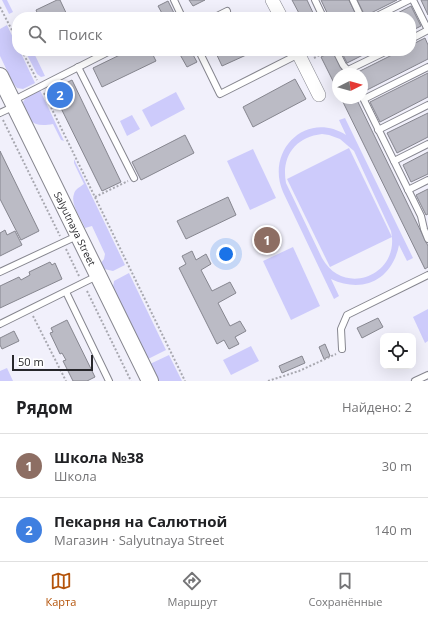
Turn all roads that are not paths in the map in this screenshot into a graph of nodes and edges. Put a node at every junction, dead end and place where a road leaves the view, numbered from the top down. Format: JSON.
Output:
{"nodes":[{"id":1,"x":174,"y":0,"type":"edge"},
{"id":2,"x":272,"y":0,"type":"edge"},
{"id":3,"x":315,"y":0,"type":"edge"},
{"id":4,"x":353,"y":0,"type":"edge"},
{"id":5,"x":409,"y":0,"type":"edge"},
{"id":6,"x":413,"y":0,"type":"edge"},
{"id":7,"x":178,"y":12,"type":"edge"},
{"id":8,"x":278,"y":12,"type":"edge"},
{"id":9,"x":321,"y":12,"type":"edge"},
{"id":10,"x":359,"y":12,"type":"edge"},
{"id":11,"x":385,"y":12,"type":"edge"},
{"id":12,"x":428,"y":30,"type":"edge"},
{"id":13,"x":416,"y":36,"type":"edge"},
{"id":14,"x":100,"y":56,"type":"edge"},
{"id":15,"x":201,"y":56,"type":"edge"},
{"id":16,"x":300,"y":56,"type":"edge"},
{"id":17,"x":338,"y":56,"type":"edge"},
{"id":18,"x":377,"y":56,"type":"edge"},
{"id":19,"x":78,"y":67,"type":"junction"},
{"id":20,"x":428,"y":67,"type":"edge"},
{"id":21,"x":346,"y":68,"type":"edge"},
{"id":22,"x":356,"y":68,"type":"edge"},
{"id":23,"x":0,"y":76,"type":"edge"},
{"id":24,"x":319,"y":95,"type":"dead end"},
{"id":25,"x":368,"y":96,"type":"edge"},
{"id":26,"x":14,"y":103,"type":"junction"},
{"id":27,"x":366,"y":104,"type":"edge"},
{"id":28,"x":428,"y":105,"type":"edge"},
{"id":29,"x":0,"y":113,"type":"edge"},
{"id":30,"x":378,"y":130,"type":"junction"},
{"id":31,"x":428,"y":144,"type":"edge"},
{"id":32,"x":394,"y":161,"type":"junction"},
{"id":33,"x":134,"y":178,"type":"road end"},
{"id":34,"x":428,"y":180,"type":"edge"},
{"id":35,"x":408,"y":190,"type":"junction"},
{"id":36,"x":425,"y":221,"type":"edge"},
{"id":37,"x":78,"y":235,"type":"junction"},
{"id":38,"x":428,"y":238,"type":"edge"},
{"id":39,"x":0,"y":272,"type":"edge"},
{"id":40,"x":428,"y":275,"type":"edge"},
{"id":41,"x":98,"y":276,"type":"junction"},
{"id":42,"x":66,"y":292,"type":"junction"},
{"id":43,"x":0,"y":324,"type":"edge"},
{"id":44,"x":342,"y":349,"type":"road end"},
{"id":45,"x":428,"y":375,"type":"edge"},
{"id":46,"x":109,"y":381,"type":"edge"},
{"id":47,"x":150,"y":381,"type":"edge"},
{"id":48,"x":415,"y":381,"type":"edge"}],
"edges":[{"from":1,"to":7,"type":"lane"},
{"from":2,"to":8,"type":"street"},
{"from":3,"to":9,"type":"lane"},
{"from":4,"to":10,"type":"lane"},
{"from":5,"to":11,"type":"lane"},
{"from":6,"to":12,"type":"lane"},
{"from":12,"to":13,"type":"lane"},
{"from":14,"to":19,"type":"lane"},
{"from":15,"to":16,"type":"lane"},
{"from":16,"to":24,"type":"street"},
{"from":17,"to":21,"type":"lane"},
{"from":18,"to":22,"type":"lane"},
{"from":19,"to":26,"type":"lane"},
{"from":19,"to":33,"type":"lane"},
{"from":20,"to":25,"type":"lane"},
{"from":23,"to":26,"type":"street","name":"Salyutnaya Street"},
{"from":26,"to":29,"type":"lane"},
{"from":26,"to":37,"type":"street","name":"Salyutnaya Street"},
{"from":27,"to":30,"type":"lane"},
{"from":28,"to":30,"type":"lane"},
{"from":30,"to":32,"type":"lane"},
{"from":31,"to":32,"type":"lane"},
{"from":32,"to":35,"type":"lane"},
{"from":34,"to":35,"type":"lane"},
{"from":35,"to":36,"type":"lane"},
{"from":36,"to":38,"type":"lane"},
{"from":37,"to":39,"type":"lane"},
{"from":37,"to":41,"type":"street","name":"Salyutnaya Street"},
{"from":40,"to":44,"type":"lane"},
{"from":41,"to":42,"type":"lane"},
{"from":41,"to":47,"type":"street","name":"Salyutnaya Street"},
{"from":42,"to":43,"type":"lane"},
{"from":42,"to":46,"type":"lane"},
{"from":45,"to":48,"type":"lane"}]}
